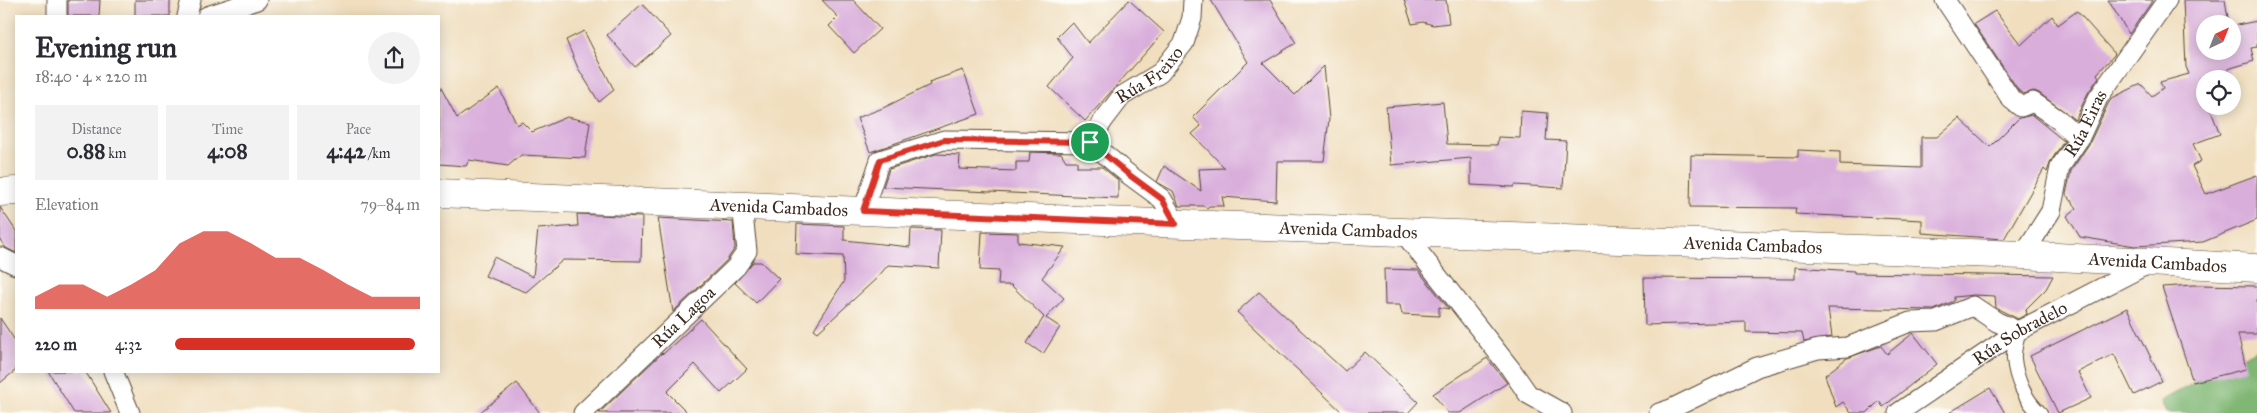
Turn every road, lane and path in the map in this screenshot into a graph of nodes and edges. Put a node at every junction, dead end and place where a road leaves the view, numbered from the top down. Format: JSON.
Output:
{"nodes":[{"id":1,"x":57,"y":0,"type":"edge"},
{"id":2,"x":191,"y":0,"type":"edge"},
{"id":3,"x":257,"y":0,"type":"edge"},
{"id":4,"x":1193,"y":0,"type":"edge"},
{"id":5,"x":1945,"y":0,"type":"edge"},
{"id":6,"x":2167,"y":0,"type":"edge"},
{"id":7,"x":57,"y":15,"type":"edge"},
{"id":8,"x":186,"y":15,"type":"edge"},
{"id":9,"x":210,"y":15,"type":"edge"},
{"id":10,"x":2079,"y":139,"type":"junction"},
{"id":11,"x":1090,"y":142,"type":"junction"},
{"id":12,"x":15,"y":191,"type":"edge"},
{"id":13,"x":0,"y":192,"type":"edge"},
{"id":14,"x":440,"y":193,"type":"edge"},
{"id":15,"x":742,"y":205,"type":"junction"},
{"id":16,"x":863,"y":211,"type":"junction"},
{"id":17,"x":1176,"y":224,"type":"junction"},
{"id":18,"x":1403,"y":232,"type":"junction"},
{"id":19,"x":2023,"y":255,"type":"junction"},
{"id":20,"x":0,"y":258,"type":"edge"},
{"id":21,"x":2253,"y":263,"type":"edge"},
{"id":22,"x":2148,"y":264,"type":"junction"},
{"id":23,"x":15,"y":265,"type":"edge"},
{"id":24,"x":2018,"y":331,"type":"junction"},
{"id":25,"x":114,"y":373,"type":"edge"},
{"id":26,"x":130,"y":413,"type":"edge"},
{"id":27,"x":583,"y":413,"type":"edge"},
{"id":28,"x":1562,"y":413,"type":"edge"},
{"id":29,"x":1659,"y":413,"type":"edge"},
{"id":30,"x":1898,"y":413,"type":"edge"},
{"id":31,"x":2040,"y":413,"type":"edge"}],
"edges":[{"from":1,"to":7,"type":"street"},
{"from":2,"to":8,"type":"street"},
{"from":3,"to":9,"type":"street"},
{"from":4,"to":11,"type":"street","name":"Rúa Freixo"},
{"from":5,"to":10,"type":"street"},
{"from":6,"to":10,"type":"street","name":"Rúa Eiras"},
{"from":10,"to":19,"type":"street","name":"Rúa Eiras"},
{"from":11,"to":16,"type":"street"},
{"from":11,"to":17,"type":"street"},
{"from":12,"to":13,"type":"main road"},
{"from":14,"to":15,"type":"main road","name":"Avenida Cambados"},
{"from":15,"to":16,"type":"main road","name":"Avenida Cambados"},
{"from":15,"to":27,"type":"street","name":"Rúa Lagoa"},
{"from":16,"to":17,"type":"main road","name":"Avenida Cambados"},
{"from":17,"to":18,"type":"main road","name":"Avenida Cambados"},
{"from":18,"to":19,"type":"main road","name":"Avenida Cambados"},
{"from":18,"to":28,"type":"street"},
{"from":19,"to":22,"type":"main road","name":"Avenida Cambados"},
{"from":20,"to":23,"type":"street"},
{"from":21,"to":22,"type":"main road","name":"Avenida Cambados"},
{"from":22,"to":24,"type":"street","name":"Rúa Sobradelo"},
{"from":24,"to":29,"type":"street"},
{"from":24,"to":30,"type":"street","name":"Rúa Sobradelo"},
{"from":24,"to":31,"type":"street"},
{"from":25,"to":26,"type":"street"}]}
